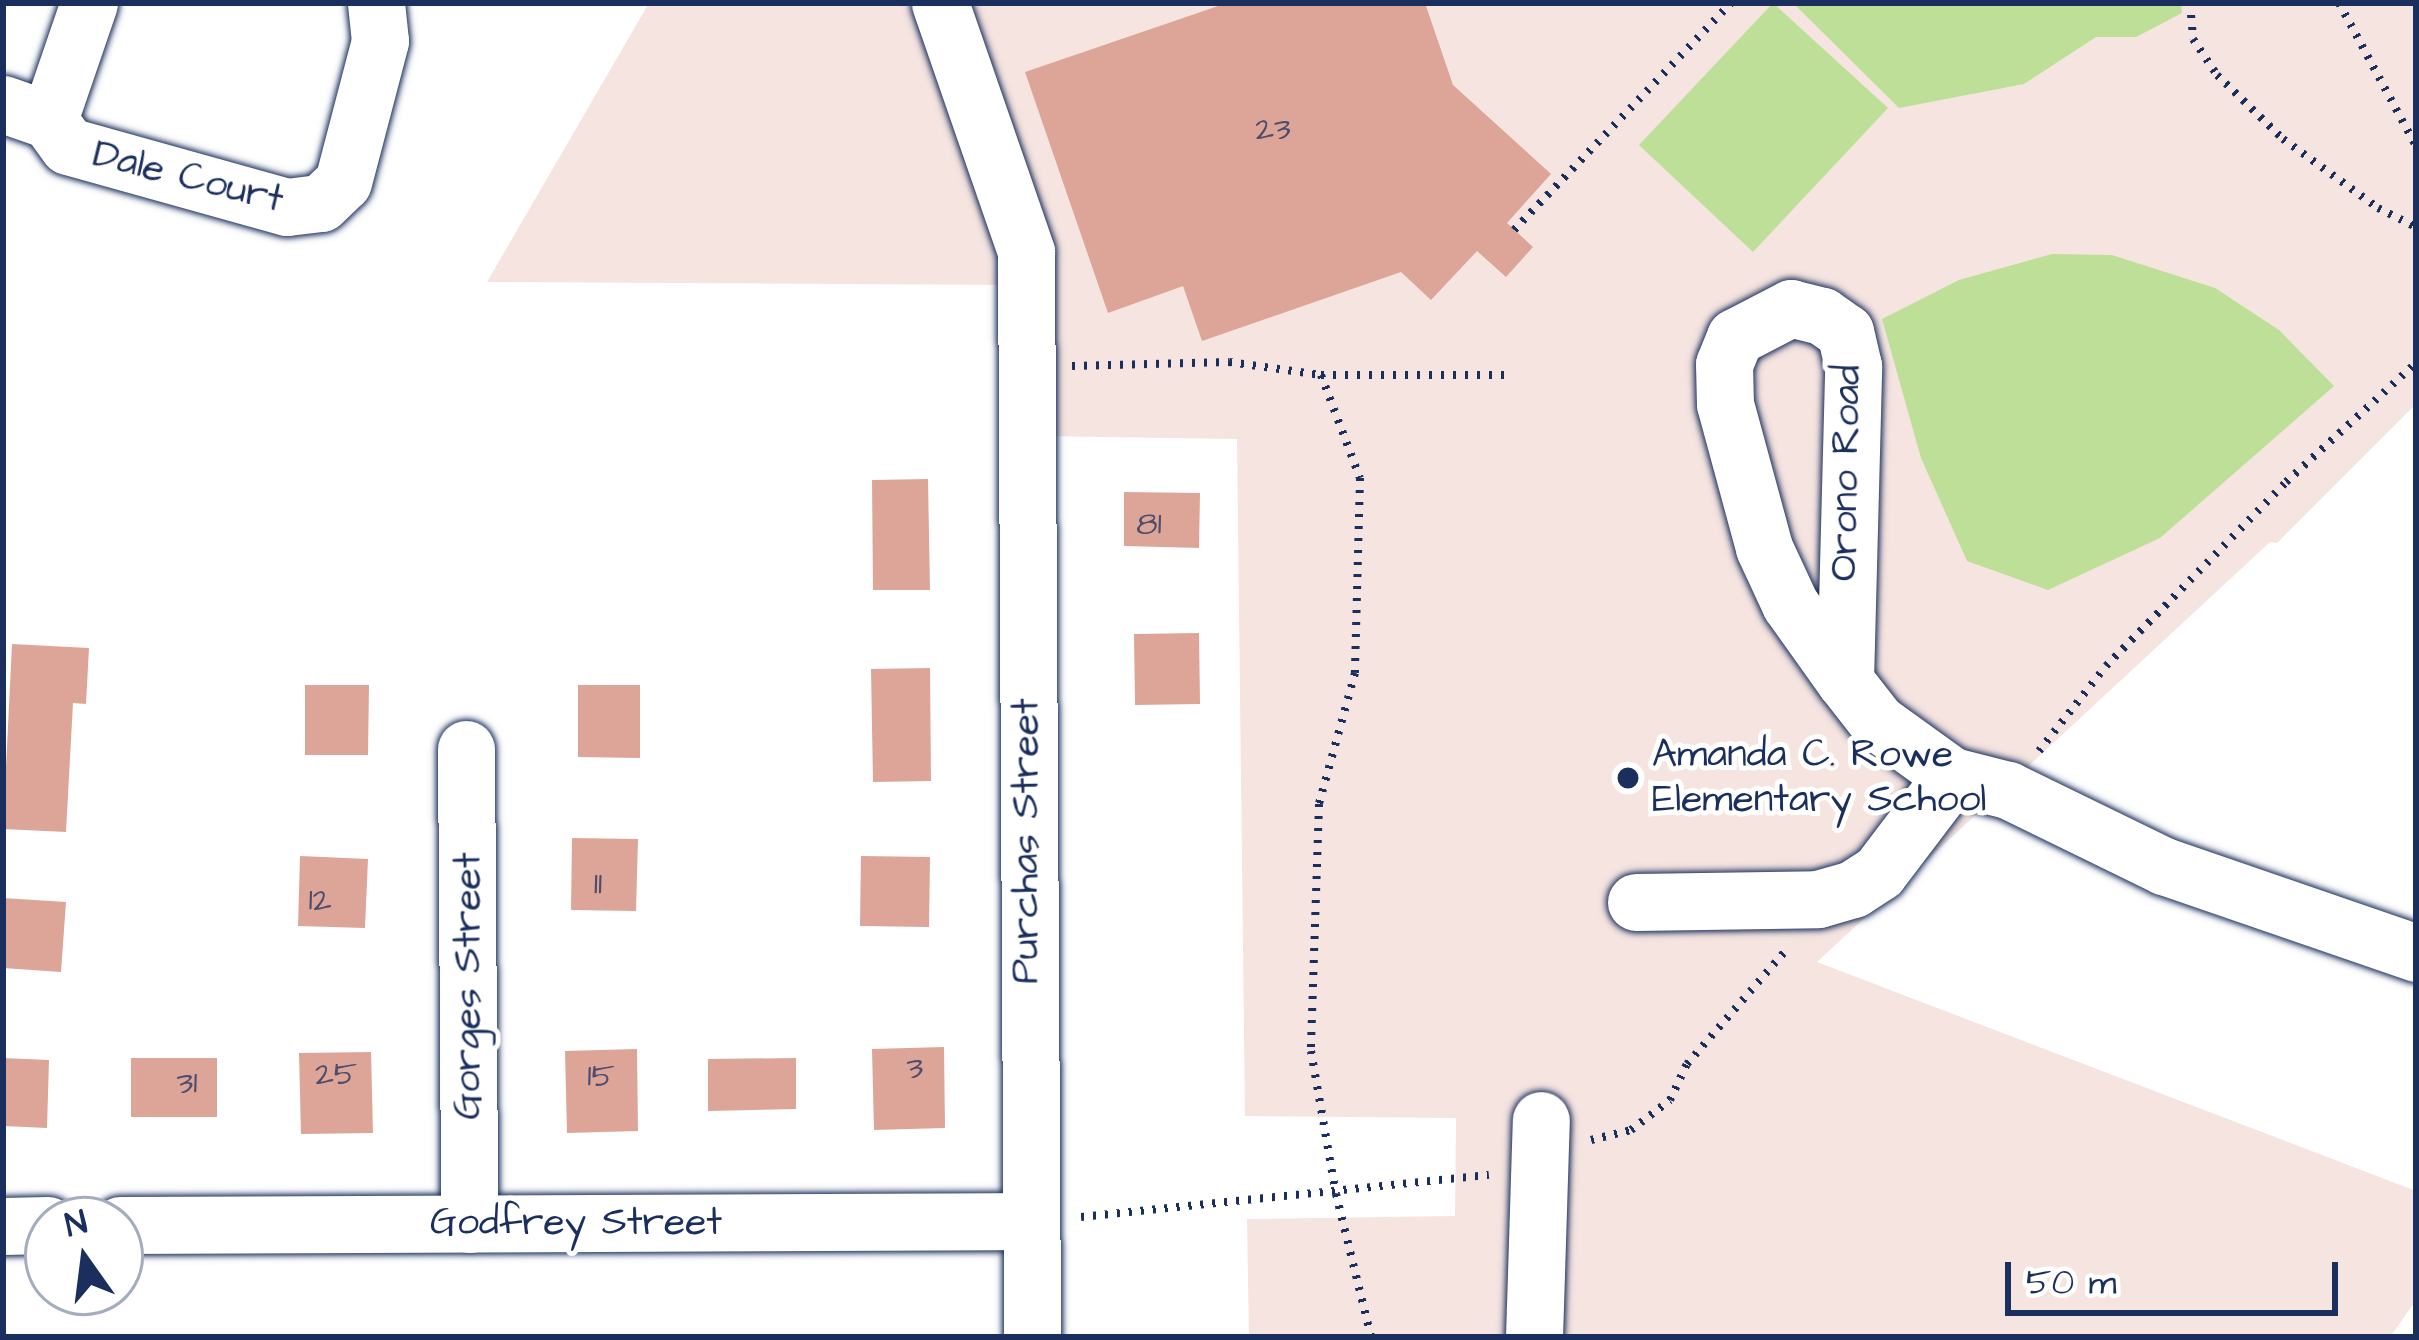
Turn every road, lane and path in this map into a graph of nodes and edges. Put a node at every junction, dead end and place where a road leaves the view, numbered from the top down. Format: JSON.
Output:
{"nodes":[{"id":1,"x":89,"y":3,"type":"edge"},
{"id":2,"x":376,"y":3,"type":"edge"},
{"id":3,"x":940,"y":3,"type":"edge"},
{"id":4,"x":1731,"y":3,"type":"edge"},
{"id":5,"x":2189,"y":3,"type":"edge"},
{"id":6,"x":2339,"y":3,"type":"edge"},
{"id":7,"x":26,"y":112,"type":"edge"},
{"id":8,"x":2416,"y":146,"type":"edge"},
{"id":9,"x":2416,"y":227,"type":"edge"},
{"id":10,"x":1514,"y":230,"type":"dead end"},
{"id":11,"x":1028,"y":358,"type":"junction"},
{"id":12,"x":2416,"y":362,"type":"edge"},
{"id":13,"x":1321,"y":375,"type":"junction"},
{"id":14,"x":1507,"y":375,"type":"dead end"},
{"id":15,"x":1845,"y":680,"type":"junction"},
{"id":16,"x":466,"y":749,"type":"dead end"},
{"id":17,"x":1952,"y":776,"type":"junction"},
{"id":18,"x":2008,"y":790,"type":"junction"},
{"id":19,"x":1636,"y":902,"type":"dead end"},
{"id":20,"x":1793,"y":943,"type":"dead end"},
{"id":21,"x":2416,"y":953,"type":"edge"},
{"id":22,"x":1541,"y":1144,"type":"junction"},
{"id":23,"x":1336,"y":1194,"type":"junction"},
{"id":24,"x":1031,"y":1221,"type":"junction"},
{"id":25,"x":469,"y":1223,"type":"junction"},
{"id":26,"x":144,"y":1225,"type":"edge"},
{"id":27,"x":1032,"y":1337,"type":"edge"},
{"id":28,"x":1371,"y":1337,"type":"edge"},
{"id":29,"x":1534,"y":1337,"type":"edge"}],
"edges":[{"from":1,"to":7,"type":"street","name":"Dale Court"},
{"from":2,"to":7,"type":"street","name":"Dale Court"},
{"from":3,"to":11,"type":"street","name":"Purchas Street"},
{"from":4,"to":10,"type":"path"},
{"from":5,"to":9,"type":"path"},
{"from":6,"to":8,"type":"path"},
{"from":11,"to":13,"type":"path"},
{"from":11,"to":24,"type":"street","name":"Purchas Street"},
{"from":12,"to":18,"type":"path"},
{"from":13,"to":14,"type":"path"},
{"from":13,"to":23,"type":"path"},
{"from":15,"to":15,"type":"street","name":"Orono Road"},
{"from":15,"to":17,"type":"street","name":"Orono Road"},
{"from":16,"to":25,"type":"street","name":"Gorges Street"},
{"from":17,"to":18,"type":"street","name":"Orono Road"},
{"from":17,"to":19,"type":"street"},
{"from":18,"to":21,"type":"street","name":"Orono Road"},
{"from":20,"to":22,"type":"path"},
{"from":22,"to":23,"type":"path"},
{"from":22,"to":29,"type":"street"},
{"from":23,"to":24,"type":"path"},
{"from":23,"to":28,"type":"path"},
{"from":24,"to":25,"type":"street","name":"Godfrey Street"},
{"from":24,"to":27,"type":"street","name":"Purchas Street"},
{"from":25,"to":26,"type":"street","name":"Godfrey Street"}]}
